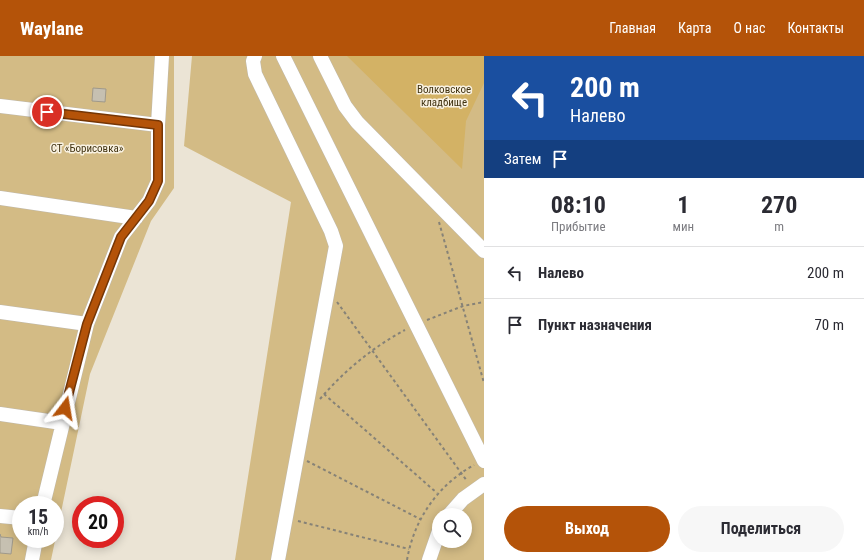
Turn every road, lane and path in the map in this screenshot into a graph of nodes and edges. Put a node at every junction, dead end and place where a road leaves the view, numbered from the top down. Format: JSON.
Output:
{"nodes":[{"id":1,"x":162,"y":56,"type":"edge"},
{"id":2,"x":255,"y":56,"type":"edge"},
{"id":3,"x":283,"y":56,"type":"edge"},
{"id":4,"x":320,"y":56,"type":"edge"},
{"id":5,"x":0,"y":106,"type":"edge"},
{"id":6,"x":158,"y":125,"type":"junction"},
{"id":7,"x":0,"y":198,"type":"edge"},
{"id":8,"x":136,"y":218,"type":"junction"},
{"id":9,"x":438,"y":219,"type":"dead end"},
{"id":10,"x":484,"y":251,"type":"edge"},
{"id":11,"x":327,"y":288,"type":"junction"},
{"id":12,"x":484,"y":302,"type":"edge"},
{"id":13,"x":463,"y":306,"type":"junction"},
{"id":14,"x":0,"y":312,"type":"edge"},
{"id":15,"x":87,"y":324,"type":"junction"},
{"id":16,"x":416,"y":324,"type":"junction"},
{"id":17,"x":373,"y":351,"type":"junction"},
{"id":18,"x":484,"y":383,"type":"edge"},
{"id":19,"x":324,"y":394,"type":"junction"},
{"id":20,"x":319,"y":400,"type":"dead end"},
{"id":21,"x":0,"y":414,"type":"edge"},
{"id":22,"x":62,"y":423,"type":"junction"},
{"id":23,"x":297,"y":455,"type":"junction"},
{"id":24,"x":484,"y":460,"type":"edge"},
{"id":25,"x":460,"y":472,"type":"junction"},
{"id":26,"x":484,"y":484,"type":"edge"},
{"id":27,"x":437,"y":493,"type":"junction"},
{"id":28,"x":45,"y":496,"type":"edge"},
{"id":29,"x":455,"y":508,"type":"edge"},
{"id":30,"x":0,"y":516,"type":"edge"},
{"id":31,"x":12,"y":517,"type":"edge"},
{"id":32,"x":286,"y":518,"type":"junction"},
{"id":33,"x":420,"y":519,"type":"junction"},
{"id":34,"x":34,"y":548,"type":"edge"},
{"id":35,"x":433,"y":548,"type":"edge"},
{"id":36,"x":409,"y":549,"type":"junction"},
{"id":37,"x":32,"y":560,"type":"edge"},
{"id":38,"x":278,"y":560,"type":"edge"},
{"id":39,"x":407,"y":560,"type":"edge"},
{"id":40,"x":429,"y":560,"type":"edge"}],
"edges":[{"from":1,"to":6,"type":"lane"},
{"from":2,"to":11,"type":"lane"},
{"from":3,"to":16,"type":"lane"},
{"from":4,"to":10,"type":"lane"},
{"from":5,"to":6,"type":"lane"},
{"from":6,"to":8,"type":"lane"},
{"from":7,"to":8,"type":"lane"},
{"from":8,"to":15,"type":"lane"},
{"from":9,"to":13,"type":"path"},
{"from":11,"to":17,"type":"path"},
{"from":11,"to":23,"type":"lane"},
{"from":12,"to":13,"type":"path"},
{"from":13,"to":16,"type":"path"},
{"from":13,"to":18,"type":"path"},
{"from":14,"to":15,"type":"lane"},
{"from":15,"to":22,"type":"lane"},
{"from":16,"to":17,"type":"path"},
{"from":16,"to":24,"type":"lane"},
{"from":17,"to":19,"type":"path"},
{"from":17,"to":25,"type":"path"},
{"from":19,"to":20,"type":"path"},
{"from":19,"to":27,"type":"path"},
{"from":21,"to":22,"type":"lane"},
{"from":22,"to":28,"type":"lane"},
{"from":23,"to":32,"type":"lane"},
{"from":23,"to":33,"type":"path"},
{"from":24,"to":25,"type":"path"},
{"from":25,"to":27,"type":"path"},
{"from":26,"to":29,"type":"lane"},
{"from":27,"to":33,"type":"path"},
{"from":30,"to":31,"type":"lane"},
{"from":32,"to":36,"type":"path"},
{"from":32,"to":38,"type":"lane"},
{"from":33,"to":36,"type":"path"},
{"from":34,"to":37,"type":"lane"},
{"from":35,"to":40,"type":"lane"},
{"from":36,"to":39,"type":"path"}]}
